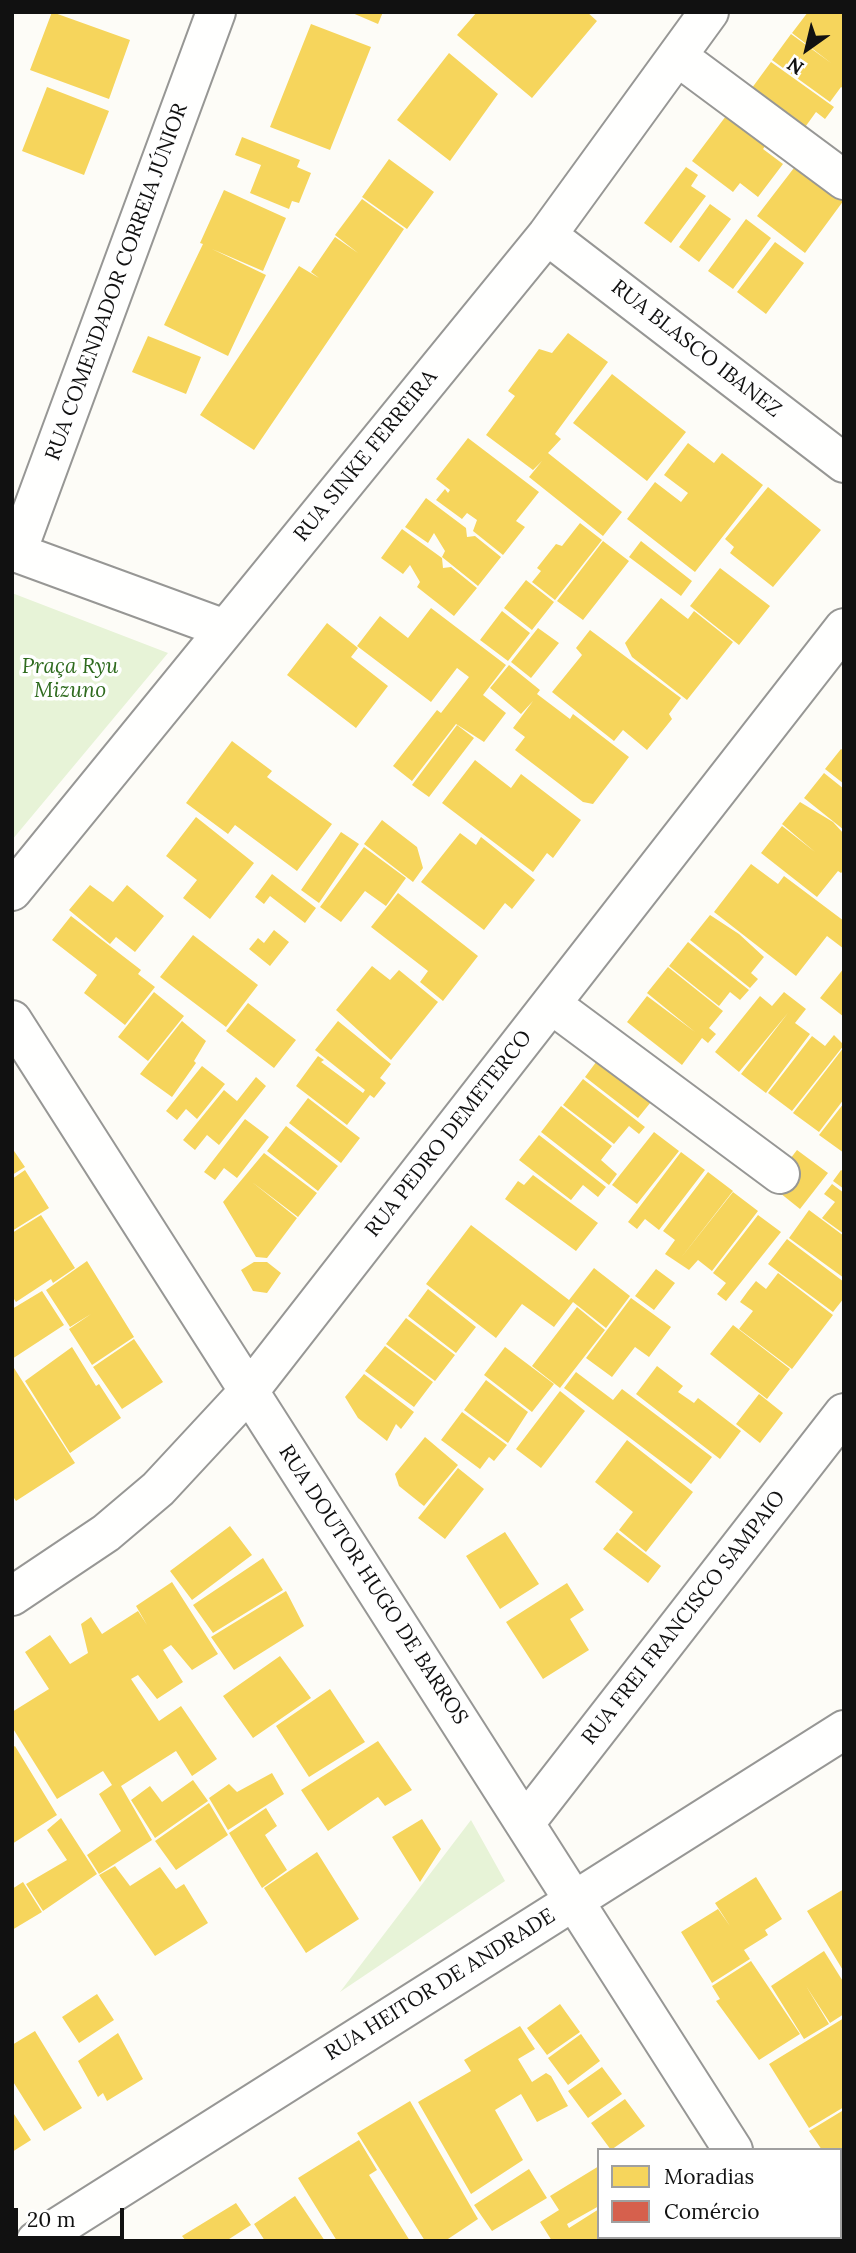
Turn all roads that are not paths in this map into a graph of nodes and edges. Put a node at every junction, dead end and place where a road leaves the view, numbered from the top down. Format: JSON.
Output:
{"nodes":[{"id":1,"x":216,"y":12,"type":"edge"},
{"id":2,"x":709,"y":12,"type":"edge"},
{"id":3,"x":677,"y":56,"type":"junction"},
{"id":4,"x":844,"y":180,"type":"edge"},
{"id":5,"x":547,"y":235,"type":"junction"},
{"id":6,"x":844,"y":463,"type":"edge"},
{"id":7,"x":15,"y":551,"type":"edge"},
{"id":8,"x":844,"y":628,"type":"edge"},
{"id":9,"x":225,"y":629,"type":"junction"},
{"id":10,"x":12,"y":891,"type":"edge"},
{"id":11,"x":551,"y":1004,"type":"junction"},
{"id":12,"x":12,"y":1020,"type":"edge"},
{"id":13,"x":780,"y":1174,"type":"dead end"},
{"id":14,"x":249,"y":1391,"type":"junction"},
{"id":15,"x":844,"y":1413,"type":"edge"},
{"id":16,"x":12,"y":1596,"type":"edge"},
{"id":17,"x":844,"y":1730,"type":"edge"},
{"id":18,"x":525,"y":1822,"type":"junction"},
{"id":19,"x":574,"y":1900,"type":"junction"},
{"id":20,"x":732,"y":2148,"type":"edge"},
{"id":21,"x":36,"y":2241,"type":"edge"}],
"edges":[{"from":1,"to":7,"type":"street","name":"RUA COMENDADOR CORREIA JÚNIOR"},
{"from":2,"to":3,"type":"street","name":"RUA SINKE FERREIRA"},
{"from":3,"to":4,"type":"street"},
{"from":3,"to":5,"type":"street","name":"RUA SINKE FERREIRA"},
{"from":5,"to":6,"type":"street","name":"RUA BLASCO IBANEZ"},
{"from":5,"to":9,"type":"street","name":"RUA SINKE FERREIRA"},
{"from":7,"to":9,"type":"street"},
{"from":8,"to":11,"type":"street","name":"RUA PEDRO DEMETERCO"},
{"from":9,"to":10,"type":"street","name":"RUA SINKE FERREIRA"},
{"from":11,"to":13,"type":"street"},
{"from":11,"to":14,"type":"street","name":"RUA PEDRO DEMETERCO"},
{"from":12,"to":14,"type":"street","name":"RUA DOUTOR HUGO DE BARROS"},
{"from":14,"to":16,"type":"street","name":"RUA PEDRO DEMETERCO"},
{"from":14,"to":18,"type":"street","name":"RUA DOUTOR HUGO DE BARROS"},
{"from":15,"to":18,"type":"street","name":"RUA FREI FRANCISCO SAMPAIO"},
{"from":17,"to":19,"type":"street","name":"RUA HEITOR DE ANDRADE"},
{"from":18,"to":19,"type":"street","name":"RUA DOUTOR HUGO DE BARROS"},
{"from":19,"to":20,"type":"street","name":"RUA DOUTOR HUGO DE BARROS"},
{"from":19,"to":21,"type":"street","name":"RUA HEITOR DE ANDRADE"}]}
